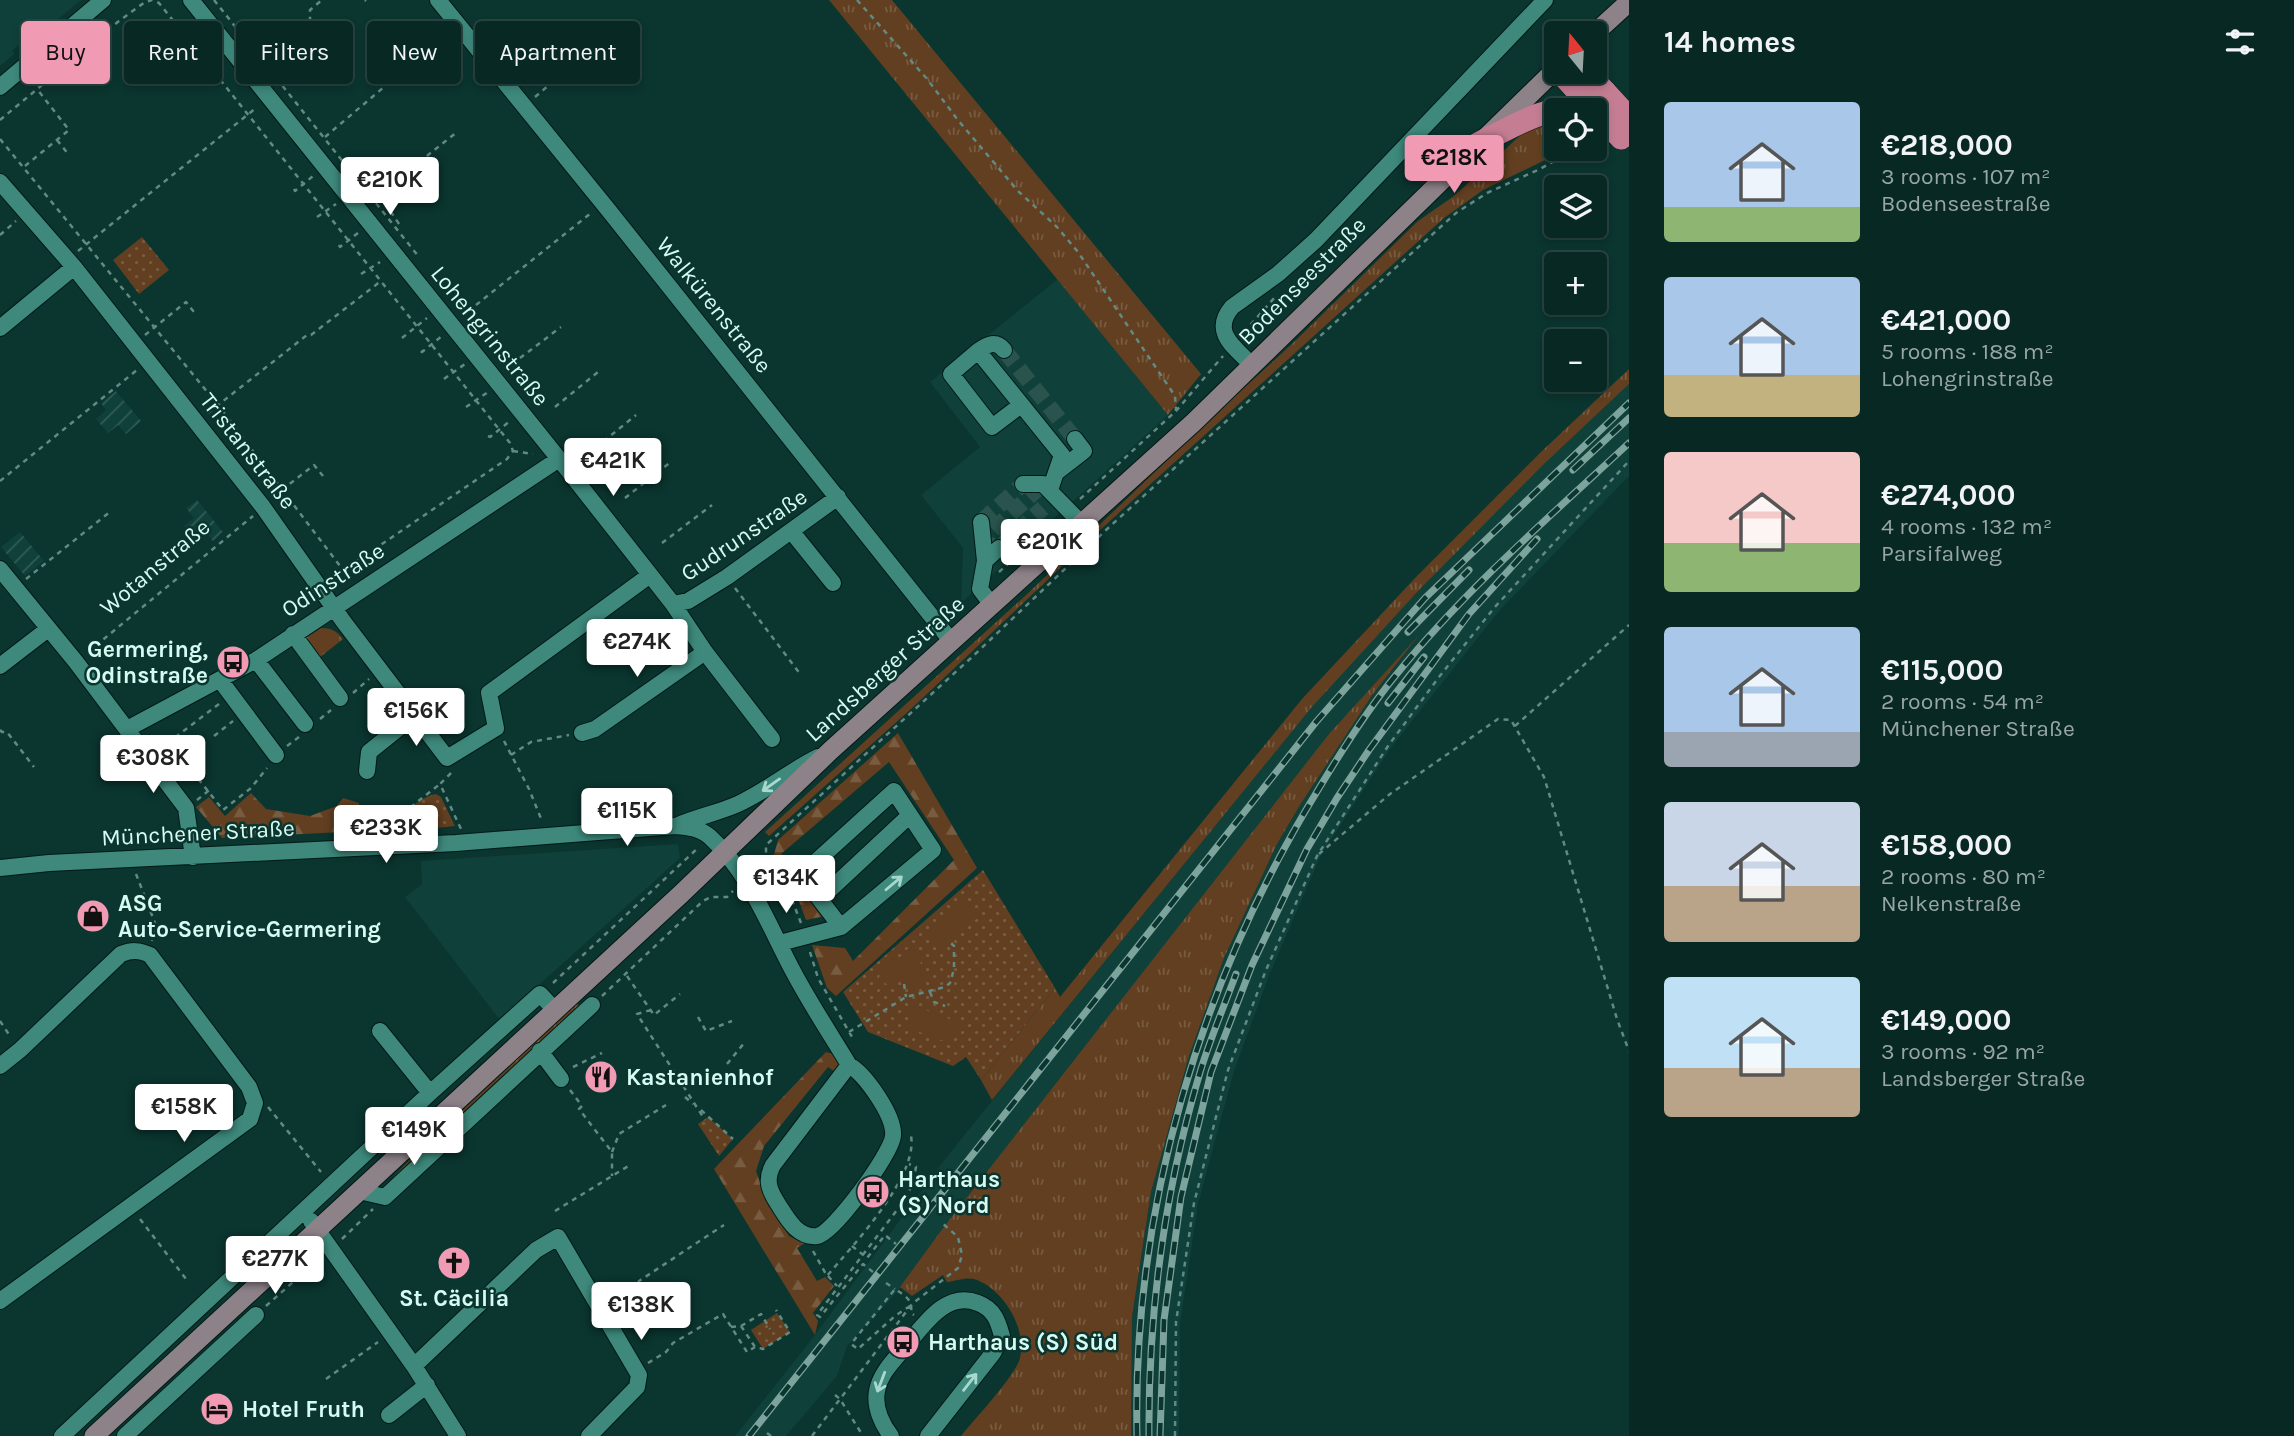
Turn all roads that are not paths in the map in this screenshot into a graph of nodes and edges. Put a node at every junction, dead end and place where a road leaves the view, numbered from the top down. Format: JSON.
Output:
{"nodes":[{"id":1,"x":103,"y":0,"type":"edge"},
{"id":2,"x":191,"y":0,"type":"edge"},
{"id":3,"x":438,"y":0,"type":"edge"},
{"id":4,"x":1545,"y":0,"type":"edge"},
{"id":5,"x":1629,"y":2,"type":"edge"},
{"id":6,"x":1607,"y":22,"type":"edge"},
{"id":7,"x":1544,"y":84,"type":"edge"},
{"id":8,"x":1576,"y":84,"type":"edge"},
{"id":9,"x":0,"y":87,"type":"edge"},
{"id":10,"x":1596,"y":98,"type":"edge"},
{"id":11,"x":1607,"y":110,"type":"edge"},
{"id":12,"x":1544,"y":112,"type":"edge"},
{"id":13,"x":1626,"y":134,"type":"edge"},
{"id":14,"x":1476,"y":145,"type":"junction"},
{"id":15,"x":0,"y":182,"type":"edge"},
{"id":16,"x":71,"y":263,"type":"junction"},
{"id":17,"x":0,"y":328,"type":"edge"},
{"id":18,"x":978,"y":351,"type":"junction"},
{"id":19,"x":1004,"y":351,"type":"dead end"},
{"id":20,"x":1252,"y":365,"type":"junction"},
{"id":21,"x":1021,"y":405,"type":"junction"},
{"id":22,"x":1075,"y":439,"type":"dead end"},
{"id":23,"x":559,"y":459,"type":"junction"},
{"id":24,"x":1143,"y":468,"type":"joint"},
{"id":25,"x":1057,"y":472,"type":"junction"},
{"id":26,"x":1023,"y":484,"type":"dead end"},
{"id":27,"x":1053,"y":493,"type":"junction"},
{"id":28,"x":838,"y":497,"type":"junction"},
{"id":29,"x":1043,"y":508,"type":"tunnel mouth"},
{"id":30,"x":1075,"y":517,"type":"junction"},
{"id":31,"x":981,"y":522,"type":"dead end"},
{"id":32,"x":792,"y":532,"type":"junction"},
{"id":33,"x":999,"y":548,"type":"tunnel mouth"},
{"id":34,"x":985,"y":561,"type":"junction"},
{"id":35,"x":0,"y":569,"type":"edge"},
{"id":36,"x":650,"y":575,"type":"junction"},
{"id":37,"x":833,"y":583,"type":"dead end"},
{"id":38,"x":986,"y":597,"type":"junction"},
{"id":39,"x":673,"y":604,"type":"junction"},
{"id":40,"x":334,"y":607,"type":"junction"},
{"id":41,"x":48,"y":629,"type":"junction"},
{"id":42,"x":293,"y":634,"type":"junction"},
{"id":43,"x":952,"y":642,"type":"junction"},
{"id":44,"x":705,"y":652,"type":"junction"},
{"id":45,"x":256,"y":660,"type":"junction"},
{"id":46,"x":0,"y":666,"type":"edge"},
{"id":47,"x":220,"y":680,"type":"junction"},
{"id":48,"x":340,"y":698,"type":"dead end"},
{"id":49,"x":415,"y":715,"type":"junction"},
{"id":50,"x":305,"y":724,"type":"dead end"},
{"id":51,"x":127,"y":729,"type":"junction"},
{"id":52,"x":582,"y":733,"type":"road end"},
{"id":53,"x":772,"y":739,"type":"dead end"},
{"id":54,"x":830,"y":751,"type":"junction"},
{"id":55,"x":276,"y":755,"type":"dead end"},
{"id":56,"x":367,"y":771,"type":"dead end"},
{"id":57,"x":910,"y":815,"type":"junction"},
{"id":58,"x":675,"y":826,"type":"junction"},
{"id":59,"x":725,"y":852,"type":"junction"},
{"id":60,"x":193,"y":857,"type":"junction"},
{"id":61,"x":0,"y":868,"type":"edge"},
{"id":62,"x":820,"y":899,"type":"junction"},
{"id":63,"x":841,"y":927,"type":"junction"},
{"id":64,"x":780,"y":943,"type":"junction"},
{"id":65,"x":578,"y":988,"type":"junction"},
{"id":66,"x":554,"y":1009,"type":"junction"},
{"id":67,"x":380,"y":1031,"type":"dead end"},
{"id":68,"x":540,"y":1051,"type":"junction"},
{"id":69,"x":849,"y":1065,"type":"junction"},
{"id":70,"x":0,"y":1066,"type":"edge"},
{"id":71,"x":560,"y":1077,"type":"road end"},
{"id":72,"x":430,"y":1093,"type":"junction"},
{"id":73,"x":359,"y":1191,"type":"junction"},
{"id":74,"x":304,"y":1211,"type":"junction"},
{"id":75,"x":317,"y":1229,"type":"junction"},
{"id":76,"x":0,"y":1301,"type":"edge"},
{"id":77,"x":239,"y":1301,"type":"junction"},
{"id":78,"x":414,"y":1366,"type":"junction"},
{"id":79,"x":427,"y":1385,"type":"junction"},
{"id":80,"x":142,"y":1392,"type":"junction"},
{"id":81,"x":156,"y":1407,"type":"junction"},
{"id":82,"x":389,"y":1415,"type":"dead end"},
{"id":83,"x":887,"y":1430,"type":"edge"},
{"id":84,"x":62,"y":1436,"type":"edge"},
{"id":85,"x":94,"y":1436,"type":"edge"},
{"id":86,"x":125,"y":1436,"type":"edge"},
{"id":87,"x":458,"y":1436,"type":"edge"},
{"id":88,"x":589,"y":1436,"type":"edge"},
{"id":89,"x":928,"y":1436,"type":"edge"}],
"edges":[{"from":1,"to":9,"type":"street"},
{"from":2,"to":23,"type":"street","name":"Lohengrinstraße"},
{"from":3,"to":28,"type":"street","name":"Walkürenstraße"},
{"from":4,"to":20,"type":"street"},
{"from":5,"to":6,"type":"main road"},
{"from":7,"to":14,"type":"main road","name":"Bodenseestraße"},
{"from":8,"to":10,"type":"highway"},
{"from":11,"to":13,"type":"highway","bridge":true},
{"from":12,"to":14,"type":"highway"},
{"from":14,"to":20,"type":"main road","name":"Bodenseestraße"},
{"from":15,"to":16,"type":"street","name":"Tristanstraße"},
{"from":16,"to":17,"type":"street"},
{"from":16,"to":40,"type":"street","name":"Tristanstraße"},
{"from":18,"to":19,"type":"street"},
{"from":18,"to":21,"type":"street"},
{"from":18,"to":21,"type":"street"},
{"from":20,"to":24,"type":"main road","name":"Bodenseestraße"},
{"from":21,"to":25,"type":"street"},
{"from":22,"to":25,"type":"street"},
{"from":23,"to":36,"type":"street","name":"Lohengrinstraße"},
{"from":23,"to":40,"type":"street","name":"Odinstraße"},
{"from":24,"to":30,"type":"main road","name":"Landsberger Straße"},
{"from":25,"to":27,"type":"street"},
{"from":26,"to":27,"type":"street"},
{"from":27,"to":29,"type":"street"},
{"from":27,"to":30,"type":"street"},
{"from":28,"to":32,"type":"street","name":"Gudrunstraße"},
{"from":28,"to":43,"type":"street","name":"Walkürenstraße"},
{"from":30,"to":38,"type":"main road","name":"Landsberger Straße"},
{"from":31,"to":34,"type":"street"},
{"from":32,"to":37,"type":"street"},
{"from":32,"to":39,"type":"street","name":"Gudrunstraße"},
{"from":33,"to":34,"type":"street"},
{"from":34,"to":38,"type":"street"},
{"from":35,"to":41,"type":"street"},
{"from":36,"to":39,"type":"street","name":"Lohengrinstraße"},
{"from":36,"to":49,"type":"street","name":"Tristanstraße"},
{"from":38,"to":43,"type":"main road","name":"Landsberger Straße"},
{"from":39,"to":44,"type":"street","name":"Lohengrinstraße"},
{"from":40,"to":42,"type":"street","name":"Odinstraße"},
{"from":40,"to":49,"type":"street","name":"Tristanstraße"},
{"from":41,"to":46,"type":"street"},
{"from":41,"to":51,"type":"street"},
{"from":42,"to":45,"type":"street","name":"Odinstraße"},
{"from":42,"to":48,"type":"street"},
{"from":43,"to":54,"type":"main road","name":"Landsberger Straße"},
{"from":44,"to":52,"type":"street"},
{"from":44,"to":53,"type":"street","name":"Lohengrinstraße"},
{"from":45,"to":47,"type":"street","name":"Odinstraße"},
{"from":45,"to":50,"type":"street"},
{"from":47,"to":51,"type":"street","name":"Odinstraße"},
{"from":47,"to":55,"type":"street"},
{"from":49,"to":56,"type":"street"},
{"from":51,"to":60,"type":"street"},
{"from":54,"to":58,"type":"street","one_way":true},
{"from":54,"to":59,"type":"main road","name":"Landsberger Straße"},
{"from":57,"to":62,"type":"street"},
{"from":57,"to":62,"type":"street"},
{"from":63,"to":57,"type":"street","one_way":true},
{"from":58,"to":59,"type":"street","name":"Münchener Straße"},
{"from":58,"to":60,"type":"street","name":"Münchener Straße"},
{"from":59,"to":64,"type":"street"},
{"from":59,"to":65,"type":"main road","name":"Landsberger Straße"},
{"from":60,"to":61,"type":"street","name":"Münchener Straße"},
{"from":62,"to":63,"type":"street"},
{"from":63,"to":64,"type":"street"},
{"from":64,"to":69,"type":"street"},
{"from":65,"to":66,"type":"main road","name":"Landsberger Straße"},
{"from":65,"to":68,"type":"street"},
{"from":66,"to":72,"type":"street"},
{"from":66,"to":73,"type":"main road","name":"Landsberger Straße"},
{"from":67,"to":72,"type":"street"},
{"from":68,"to":71,"type":"street"},
{"from":68,"to":73,"type":"street"},
{"from":69,"to":69,"type":"street"},
{"from":70,"to":76,"type":"street"},
{"from":72,"to":74,"type":"street"},
{"from":73,"to":75,"type":"main road","name":"Landsberger Straße"},
{"from":74,"to":75,"type":"street"},
{"from":74,"to":84,"type":"street"},
{"from":75,"to":77,"type":"main road","name":"Landsberger Straße"},
{"from":75,"to":78,"type":"street"},
{"from":77,"to":80,"type":"main road","name":"Landsberger Straße"},
{"from":77,"to":81,"type":"street"},
{"from":78,"to":79,"type":"street"},
{"from":78,"to":88,"type":"street"},
{"from":79,"to":82,"type":"street"},
{"from":79,"to":87,"type":"street"},
{"from":80,"to":81,"type":"street"},
{"from":80,"to":85,"type":"main road","name":"Landsberger Straße"},
{"from":81,"to":86,"type":"street"},
{"from":89,"to":83,"type":"street","one_way":true}]}
